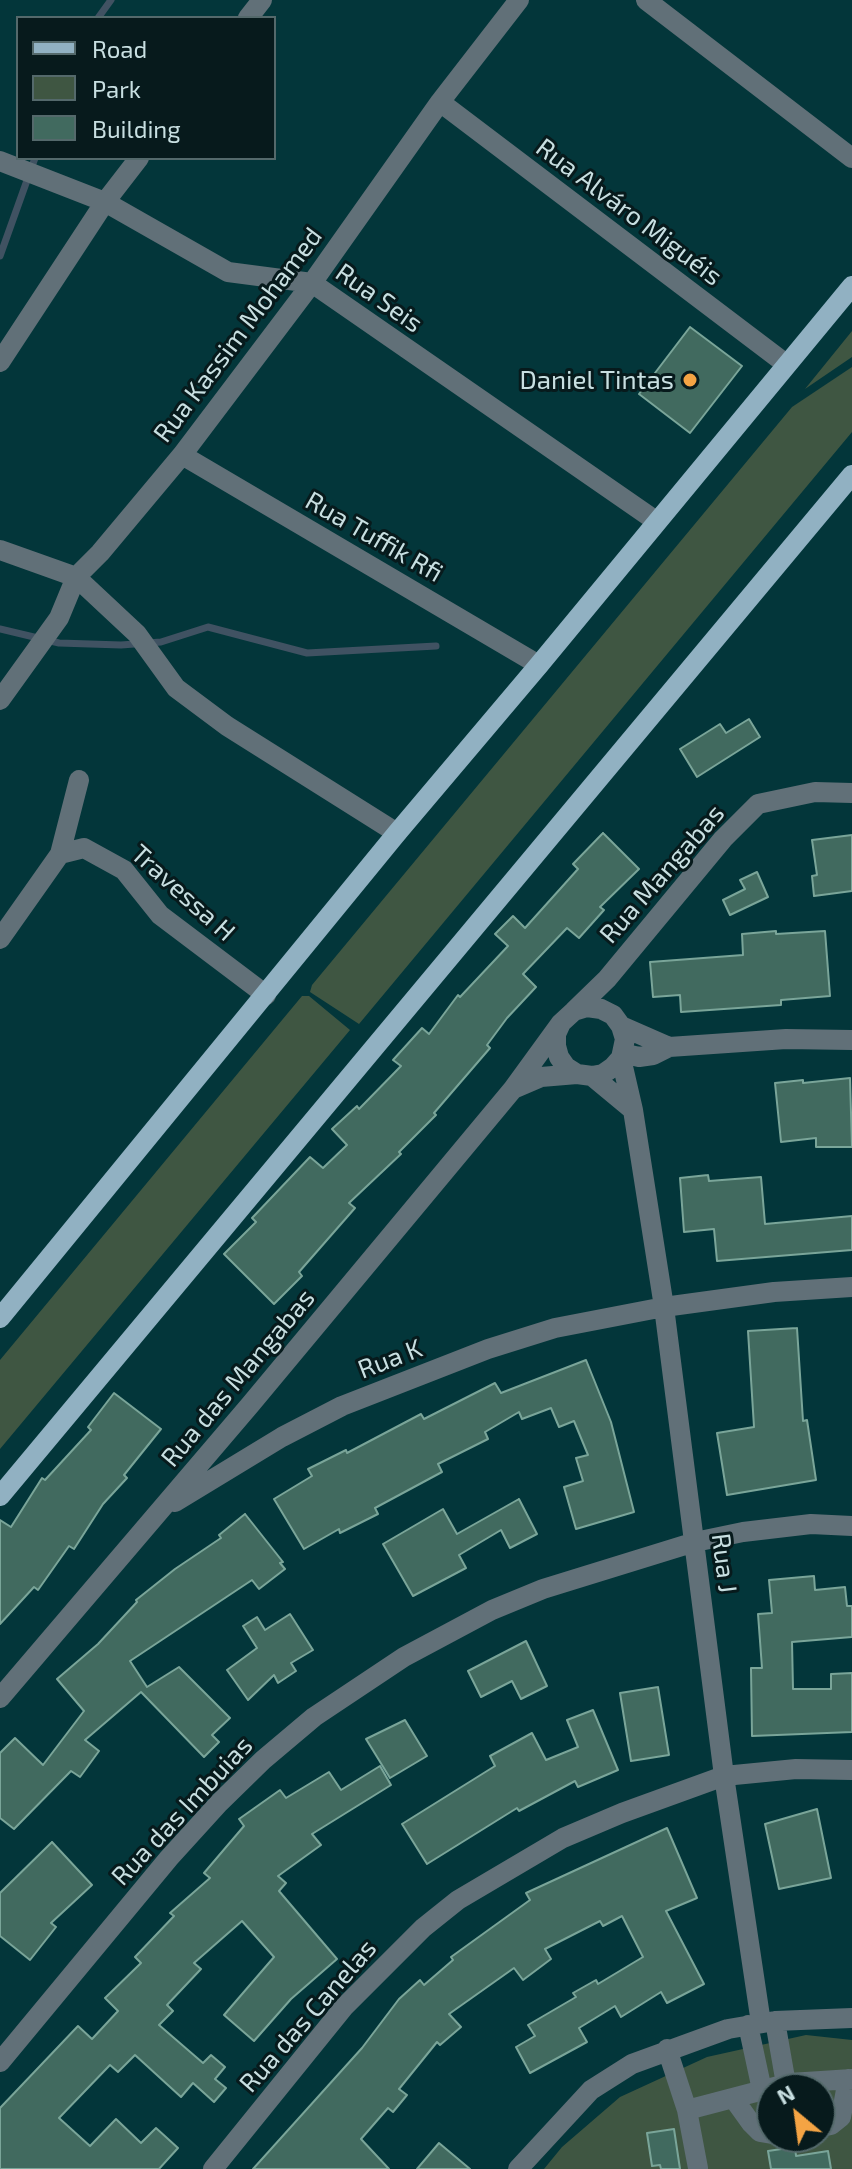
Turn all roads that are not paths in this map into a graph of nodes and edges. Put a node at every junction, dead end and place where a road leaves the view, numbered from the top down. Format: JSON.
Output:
{"nodes":[{"id":1,"x":262,"y":0,"type":"edge"},
{"id":2,"x":519,"y":0,"type":"edge"},
{"id":3,"x":646,"y":0,"type":"edge"},
{"id":4,"x":250,"y":16,"type":"edge"},
{"id":5,"x":440,"y":102,"type":"junction"},
{"id":6,"x":852,"y":158,"type":"edge"},
{"id":7,"x":137,"y":160,"type":"edge"},
{"id":8,"x":8,"y":164,"type":"edge"},
{"id":9,"x":105,"y":202,"type":"junction"},
{"id":10,"x":312,"y":283,"type":"junction"},
{"id":11,"x":852,"y":286,"type":"edge"},
{"id":12,"x":0,"y":362,"type":"edge"},
{"id":13,"x":786,"y":364,"type":"junction"},
{"id":14,"x":182,"y":455,"type":"junction"},
{"id":15,"x":852,"y":475,"type":"edge"},
{"id":16,"x":656,"y":521,"type":"junction"},
{"id":17,"x":0,"y":550,"type":"edge"},
{"id":18,"x":76,"y":577,"type":"junction"},
{"id":19,"x":539,"y":665,"type":"junction"},
{"id":20,"x":0,"y":700,"type":"edge"},
{"id":21,"x":79,"y":780,"type":"dead end"},
{"id":22,"x":852,"y":793,"type":"edge"},
{"id":23,"x":397,"y":833,"type":"junction"},
{"id":24,"x":60,"y":854,"type":"junction"},
{"id":25,"x":0,"y":939,"type":"edge"},
{"id":26,"x":607,"y":979,"type":"junction"},
{"id":27,"x":266,"y":995,"type":"junction"},
{"id":28,"x":568,"y":1017,"type":"junction"},
{"id":29,"x":617,"y":1021,"type":"junction"},
{"id":30,"x":852,"y":1040,"type":"edge"},
{"id":31,"x":669,"y":1047,"type":"junction"},
{"id":32,"x":622,"y":1055,"type":"junction"},
{"id":33,"x":584,"y":1075,"type":"junction"},
{"id":34,"x":513,"y":1089,"type":"junction"},
{"id":35,"x":633,"y":1110,"type":"junction"},
{"id":36,"x":852,"y":1287,"type":"edge"},
{"id":37,"x":664,"y":1307,"type":"junction"},
{"id":38,"x":0,"y":1318,"type":"edge"},
{"id":39,"x":0,"y":1496,"type":"edge"},
{"id":40,"x":157,"y":1513,"type":"junction"},
{"id":41,"x":852,"y":1526,"type":"edge"},
{"id":42,"x":695,"y":1542,"type":"junction"},
{"id":43,"x":0,"y":1698,"type":"edge"},
{"id":44,"x":852,"y":1770,"type":"edge"},
{"id":45,"x":724,"y":1776,"type":"junction"},
{"id":46,"x":852,"y":2018,"type":"edge"},
{"id":47,"x":761,"y":2023,"type":"junction"},
{"id":48,"x":667,"y":2049,"type":"junction"},
{"id":49,"x":0,"y":2062,"type":"edge"},
{"id":50,"x":762,"y":2073,"type":"edge"},
{"id":51,"x":781,"y":2073,"type":"edge"},
{"id":52,"x":850,"y":2079,"type":"edge"},
{"id":53,"x":756,"y":2092,"type":"edge"},
{"id":54,"x":733,"y":2098,"type":"junction"},
{"id":55,"x":687,"y":2110,"type":"junction"},
{"id":56,"x":836,"y":2121,"type":"edge"},
{"id":57,"x":756,"y":2128,"type":"edge"},
{"id":58,"x":698,"y":2168,"type":"edge"},
{"id":59,"x":213,"y":2169,"type":"edge"},
{"id":60,"x":518,"y":2169,"type":"edge"}],
"edges":[{"from":1,"to":4,"type":"street"},
{"from":2,"to":5,"type":"street","name":"Rua Kassim Mohamed"},
{"from":3,"to":6,"type":"street"},
{"from":5,"to":10,"type":"street","name":"Rua Kassim Mohamed"},
{"from":5,"to":13,"type":"street","name":"Rua Alváro Miguéis"},
{"from":7,"to":9,"type":"street"},
{"from":8,"to":9,"type":"street","name":"Rua Seis"},
{"from":9,"to":10,"type":"street","name":"Rua Seis"},
{"from":9,"to":12,"type":"street"},
{"from":10,"to":14,"type":"street","name":"Rua Kassim Mohamed"},
{"from":10,"to":16,"type":"street","name":"Rua Seis"},
{"from":11,"to":13,"type":"main road"},
{"from":13,"to":16,"type":"main road"},
{"from":14,"to":18,"type":"street","name":"Rua Kassim Mohamed"},
{"from":14,"to":19,"type":"street","name":"Rua Tuffik Rfi"},
{"from":15,"to":39,"type":"main road"},
{"from":16,"to":19,"type":"main road"},
{"from":17,"to":18,"type":"street"},
{"from":18,"to":20,"type":"street","name":"Rua Kassim Mohamed"},
{"from":18,"to":23,"type":"street"},
{"from":19,"to":23,"type":"main road"},
{"from":21,"to":24,"type":"street"},
{"from":22,"to":26,"type":"street","name":"Rua Mangabas"},
{"from":23,"to":27,"type":"main road"},
{"from":24,"to":25,"type":"street"},
{"from":24,"to":27,"type":"street","name":"Travessa H"},
{"from":26,"to":28,"type":"street","name":"Rua Mangabas"},
{"from":26,"to":29,"type":"street"},
{"from":27,"to":38,"type":"main road"},
{"from":28,"to":29,"type":"street"},
{"from":28,"to":33,"type":"street"},
{"from":28,"to":34,"type":"street","name":"Rua das Mangabas"},
{"from":29,"to":31,"type":"street"},
{"from":29,"to":32,"type":"street"},
{"from":30,"to":31,"type":"street"},
{"from":31,"to":32,"type":"street"},
{"from":32,"to":33,"type":"street"},
{"from":32,"to":35,"type":"street","name":"Rua J"},
{"from":33,"to":34,"type":"street"},
{"from":33,"to":35,"type":"street"},
{"from":34,"to":40,"type":"street","name":"Rua das Mangabas"},
{"from":35,"to":37,"type":"street","name":"Rua J"},
{"from":36,"to":37,"type":"street","name":"Rua K"},
{"from":37,"to":40,"type":"street","name":"Rua K"},
{"from":37,"to":42,"type":"street","name":"Rua J"},
{"from":40,"to":43,"type":"street","name":"Rua das Mangabas"},
{"from":41,"to":42,"type":"street","name":"Rua das Imbuias"},
{"from":42,"to":45,"type":"street","name":"Rua J"},
{"from":42,"to":49,"type":"street","name":"Rua das Imbuias"},
{"from":44,"to":45,"type":"street","name":"Rua das Canelas"},
{"from":45,"to":47,"type":"street","name":"Rua J"},
{"from":45,"to":59,"type":"street","name":"Rua das Canelas"},
{"from":46,"to":47,"type":"street"},
{"from":47,"to":48,"type":"street"},
{"from":47,"to":50,"type":"street"},
{"from":47,"to":51,"type":"street"},
{"from":48,"to":55,"type":"street"},
{"from":48,"to":60,"type":"street"},
{"from":52,"to":56,"type":"street"},
{"from":53,"to":54,"type":"street"},
{"from":54,"to":55,"type":"street"},
{"from":54,"to":57,"type":"street"},
{"from":55,"to":58,"type":"street"}]}
